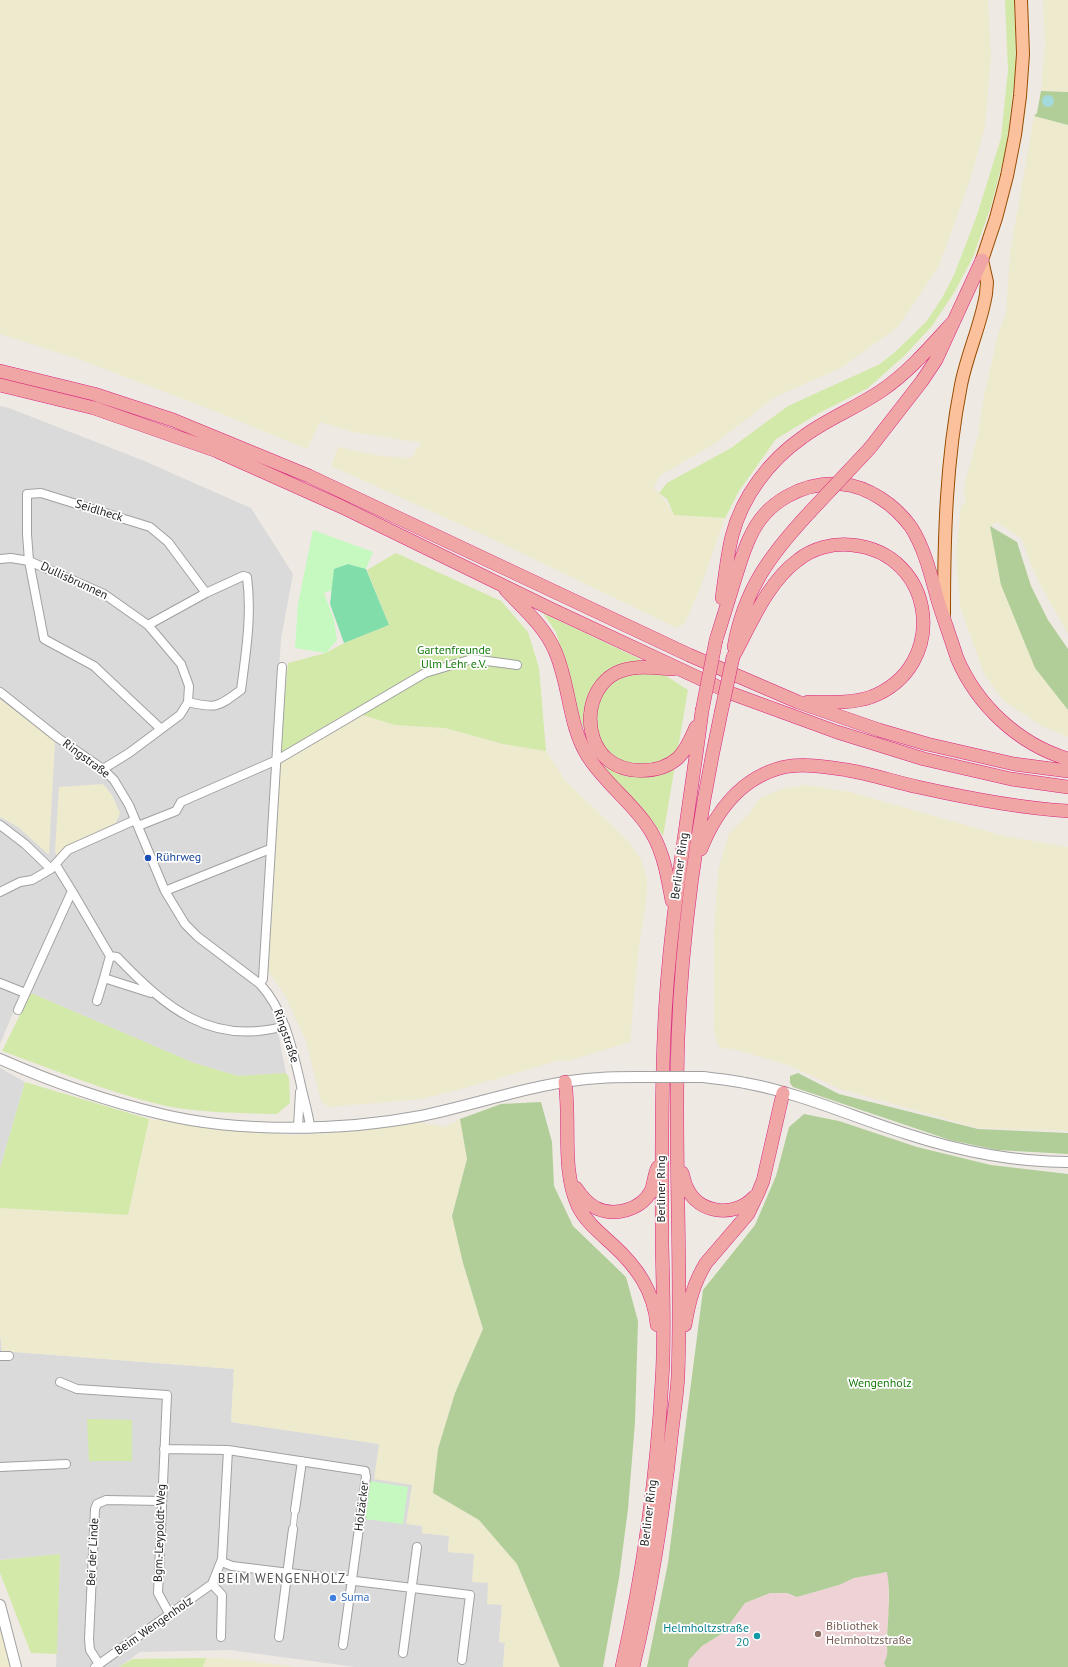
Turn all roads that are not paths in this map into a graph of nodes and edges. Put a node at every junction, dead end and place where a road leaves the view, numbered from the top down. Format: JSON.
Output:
{"nodes":[{"id":1,"x":1021,"y":0,"type":"edge"},
{"id":2,"x":982,"y":260,"type":"junction"},
{"id":3,"x":953,"y":322,"type":"junction"},
{"id":4,"x":0,"y":371,"type":"edge"},
{"id":5,"x":0,"y":385,"type":"edge"},
{"id":6,"x":0,"y":560,"type":"edge"},
{"id":7,"x":30,"y":561,"type":"junction"},
{"id":8,"x":498,"y":583,"type":"junction"},
{"id":9,"x":206,"y":593,"type":"junction"},
{"id":10,"x":944,"y":619,"type":"junction"},
{"id":11,"x":148,"y":625,"type":"junction"},
{"id":12,"x":743,"y":629,"type":"junction"},
{"id":13,"x":716,"y":640,"type":"junction"},
{"id":14,"x":517,"y":665,"type":"dead end"},
{"id":15,"x":282,"y":667,"type":"dead end"},
{"id":16,"x":682,"y":670,"type":"junction"},
{"id":17,"x":0,"y":692,"type":"edge"},
{"id":18,"x":188,"y":702,"type":"junction"},
{"id":19,"x":798,"y":702,"type":"junction"},
{"id":20,"x":702,"y":711,"type":"junction"},
{"id":21,"x":161,"y":729,"type":"junction"},
{"id":22,"x":1068,"y":759,"type":"edge"},
{"id":23,"x":277,"y":760,"type":"junction"},
{"id":24,"x":103,"y":769,"type":"junction"},
{"id":25,"x":1068,"y":771,"type":"edge"},
{"id":26,"x":1068,"y":787,"type":"edge"},
{"id":27,"x":1068,"y":811,"type":"edge"},
{"id":28,"x":137,"y":823,"type":"junction"},
{"id":29,"x":0,"y":825,"type":"edge"},
{"id":30,"x":270,"y":848,"type":"junction"},
{"id":31,"x":54,"y":867,"type":"junction"},
{"id":32,"x":693,"y":870,"type":"junction"},
{"id":33,"x":72,"y":891,"type":"junction"},
{"id":34,"x":165,"y":891,"type":"junction"},
{"id":35,"x":0,"y":892,"type":"edge"},
{"id":36,"x":674,"y":911,"type":"junction"},
{"id":37,"x":110,"y":956,"type":"junction"},
{"id":38,"x":104,"y":978,"type":"junction"},
{"id":39,"x":0,"y":983,"type":"edge"},
{"id":40,"x":260,"y":984,"type":"junction"},
{"id":41,"x":25,"y":994,"type":"junction"},
{"id":42,"x":154,"y":994,"type":"junction"},
{"id":43,"x":97,"y":1001,"type":"dead end"},
{"id":44,"x":18,"y":1010,"type":"dead end"},
{"id":45,"x":285,"y":1026,"type":"junction"},
{"id":46,"x":0,"y":1059,"type":"edge"},
{"id":47,"x":565,"y":1082,"type":"junction"},
{"id":48,"x":300,"y":1083,"type":"junction"},
{"id":49,"x":782,"y":1092,"type":"junction"},
{"id":50,"x":310,"y":1126,"type":"junction"},
{"id":51,"x":298,"y":1127,"type":"junction"},
{"id":52,"x":677,"y":1153,"type":"junction"},
{"id":53,"x":662,"y":1158,"type":"junction"},
{"id":54,"x":1068,"y":1162,"type":"edge"},
{"id":55,"x":572,"y":1183,"type":"junction"},
{"id":56,"x":758,"y":1193,"type":"junction"},
{"id":57,"x":0,"y":1356,"type":"edge"},
{"id":58,"x":9,"y":1356,"type":"dead end"},
{"id":59,"x":678,"y":1378,"type":"junction"},
{"id":60,"x":662,"y":1380,"type":"junction"},
{"id":61,"x":60,"y":1382,"type":"dead end"},
{"id":62,"x":164,"y":1449,"type":"junction"},
{"id":63,"x":228,"y":1450,"type":"junction"},
{"id":64,"x":302,"y":1461,"type":"junction"},
{"id":65,"x":66,"y":1464,"type":"dead end"},
{"id":66,"x":0,"y":1467,"type":"edge"},
{"id":67,"x":162,"y":1501,"type":"junction"},
{"id":68,"x":296,"y":1510,"type":"joint"},
{"id":69,"x":293,"y":1529,"type":"joint"},
{"id":70,"x":417,"y":1547,"type":"dead end"},
{"id":71,"x":222,"y":1562,"type":"junction"},
{"id":72,"x":288,"y":1573,"type":"junction"},
{"id":73,"x":352,"y":1582,"type":"junction"},
{"id":74,"x":212,"y":1584,"type":"junction"},
{"id":75,"x":412,"y":1588,"type":"junction"},
{"id":76,"x":0,"y":1605,"type":"edge"},
{"id":77,"x":170,"y":1615,"type":"junction"},
{"id":78,"x":221,"y":1637,"type":"dead end"},
{"id":79,"x":279,"y":1638,"type":"dead end"},
{"id":80,"x":343,"y":1645,"type":"dead end"},
{"id":81,"x":404,"y":1653,"type":"dead end"},
{"id":82,"x":462,"y":1660,"type":"dead end"},
{"id":83,"x":97,"y":1666,"type":"edge"},
{"id":84,"x":16,"y":1667,"type":"edge"},
{"id":85,"x":622,"y":1667,"type":"edge"},
{"id":86,"x":633,"y":1667,"type":"edge"}],
"edges":[{"from":1,"to":2,"type":"main road"},
{"from":2,"to":3,"type":"highway"},
{"from":2,"to":10,"type":"main road"},
{"from":3,"to":12,"type":"highway","bridge":true},
{"from":3,"to":13,"type":"highway"},
{"from":4,"to":19,"type":"highway"},
{"from":5,"to":8,"type":"highway"},
{"from":6,"to":7,"type":"street","name":"Dullisbrunnen"},
{"from":7,"to":9,"type":"street","name":"Seidlheck"},
{"from":7,"to":11,"type":"street","name":"Dullisbrunnen"},
{"from":7,"to":21,"type":"street","name":"Dullisbrunnen"},
{"from":8,"to":16,"type":"highway"},
{"from":8,"to":36,"type":"highway"},
{"from":9,"to":11,"type":"street"},
{"from":9,"to":18,"type":"street"},
{"from":10,"to":13,"type":"highway"},
{"from":10,"to":22,"type":"highway"},
{"from":11,"to":18,"type":"street","name":"Dullisbrunnen"},
{"from":12,"to":19,"type":"highway"},
{"from":12,"to":32,"type":"highway","name":"Berliner Ring","bridge":true},
{"from":13,"to":20,"type":"highway","bridge":true},
{"from":14,"to":23,"type":"street"},
{"from":15,"to":23,"type":"street"},
{"from":16,"to":20,"type":"highway"},
{"from":16,"to":26,"type":"highway"},
{"from":17,"to":24,"type":"street","name":"Ringstraße"},
{"from":18,"to":21,"type":"street"},
{"from":19,"to":25,"type":"highway"},
{"from":20,"to":36,"type":"highway","name":"Berliner Ring"},
{"from":21,"to":24,"type":"street"},
{"from":23,"to":28,"type":"street"},
{"from":23,"to":30,"type":"street"},
{"from":24,"to":28,"type":"street","name":"Ringstraße"},
{"from":27,"to":32,"type":"highway"},
{"from":28,"to":31,"type":"street"},
{"from":28,"to":34,"type":"street","name":"Ringstraße"},
{"from":29,"to":31,"type":"street"},
{"from":30,"to":34,"type":"street"},
{"from":30,"to":40,"type":"street"},
{"from":31,"to":33,"type":"street"},
{"from":31,"to":35,"type":"street"},
{"from":32,"to":52,"type":"highway","name":"Berliner Ring"},
{"from":33,"to":37,"type":"street"},
{"from":33,"to":41,"type":"street"},
{"from":34,"to":40,"type":"street","name":"Ringstraße"},
{"from":36,"to":53,"type":"highway","name":"Berliner Ring"},
{"from":37,"to":38,"type":"street"},
{"from":37,"to":42,"type":"street"},
{"from":38,"to":42,"type":"street"},
{"from":38,"to":43,"type":"street"},
{"from":39,"to":41,"type":"street"},
{"from":40,"to":45,"type":"street","name":"Ringstraße"},
{"from":41,"to":44,"type":"street"},
{"from":42,"to":45,"type":"street"},
{"from":45,"to":48,"type":"street","name":"Ringstraße"},
{"from":46,"to":51,"type":"street"},
{"from":47,"to":49,"type":"street","bridge":true},
{"from":47,"to":50,"type":"street"},
{"from":47,"to":55,"type":"highway"},
{"from":48,"to":50,"type":"street","name":"Ringstraße"},
{"from":48,"to":51,"type":"street","name":"Ringstraße"},
{"from":49,"to":54,"type":"street"},
{"from":49,"to":56,"type":"highway"},
{"from":50,"to":51,"type":"street"},
{"from":52,"to":56,"type":"highway"},
{"from":52,"to":59,"type":"highway","name":"Berliner Ring"},
{"from":53,"to":55,"type":"highway"},
{"from":53,"to":60,"type":"highway","name":"Berliner Ring"},
{"from":55,"to":60,"type":"highway"},
{"from":56,"to":59,"type":"highway"},
{"from":57,"to":58,"type":"street"},
{"from":59,"to":86,"type":"highway","name":"Berliner Ring"},
{"from":60,"to":85,"type":"highway","name":"Berliner Ring"},
{"from":61,"to":62,"type":"street","name":"Bgm.-Leypoldt-Weg"},
{"from":62,"to":63,"type":"street"},
{"from":62,"to":67,"type":"street","name":"Bgm.-Leypoldt-Weg"},
{"from":63,"to":64,"type":"street","name":"Holzäcker"},
{"from":63,"to":71,"type":"street","name":"Beim Wengenholz"},
{"from":64,"to":68,"type":"street"},
{"from":64,"to":73,"type":"street","name":"Holzäcker"},
{"from":65,"to":66,"type":"street"},
{"from":67,"to":77,"type":"street","name":"Bgm.-Leypoldt-Weg"},
{"from":67,"to":83,"type":"street","name":"Bei der Linde"},
{"from":68,"to":69,"type":"street"},
{"from":69,"to":72,"type":"street"},
{"from":70,"to":75,"type":"street"},
{"from":71,"to":72,"type":"street"},
{"from":71,"to":74,"type":"street","name":"Beim Wengenholz"},
{"from":72,"to":73,"type":"street"},
{"from":72,"to":79,"type":"street"},
{"from":73,"to":75,"type":"street"},
{"from":73,"to":80,"type":"street","name":"Holzäcker"},
{"from":74,"to":77,"type":"street","name":"Beim Wengenholz"},
{"from":74,"to":78,"type":"street"},
{"from":75,"to":81,"type":"street"},
{"from":75,"to":82,"type":"street"},
{"from":76,"to":84,"type":"street"},
{"from":77,"to":83,"type":"street","name":"Beim Wengenholz"}]}
